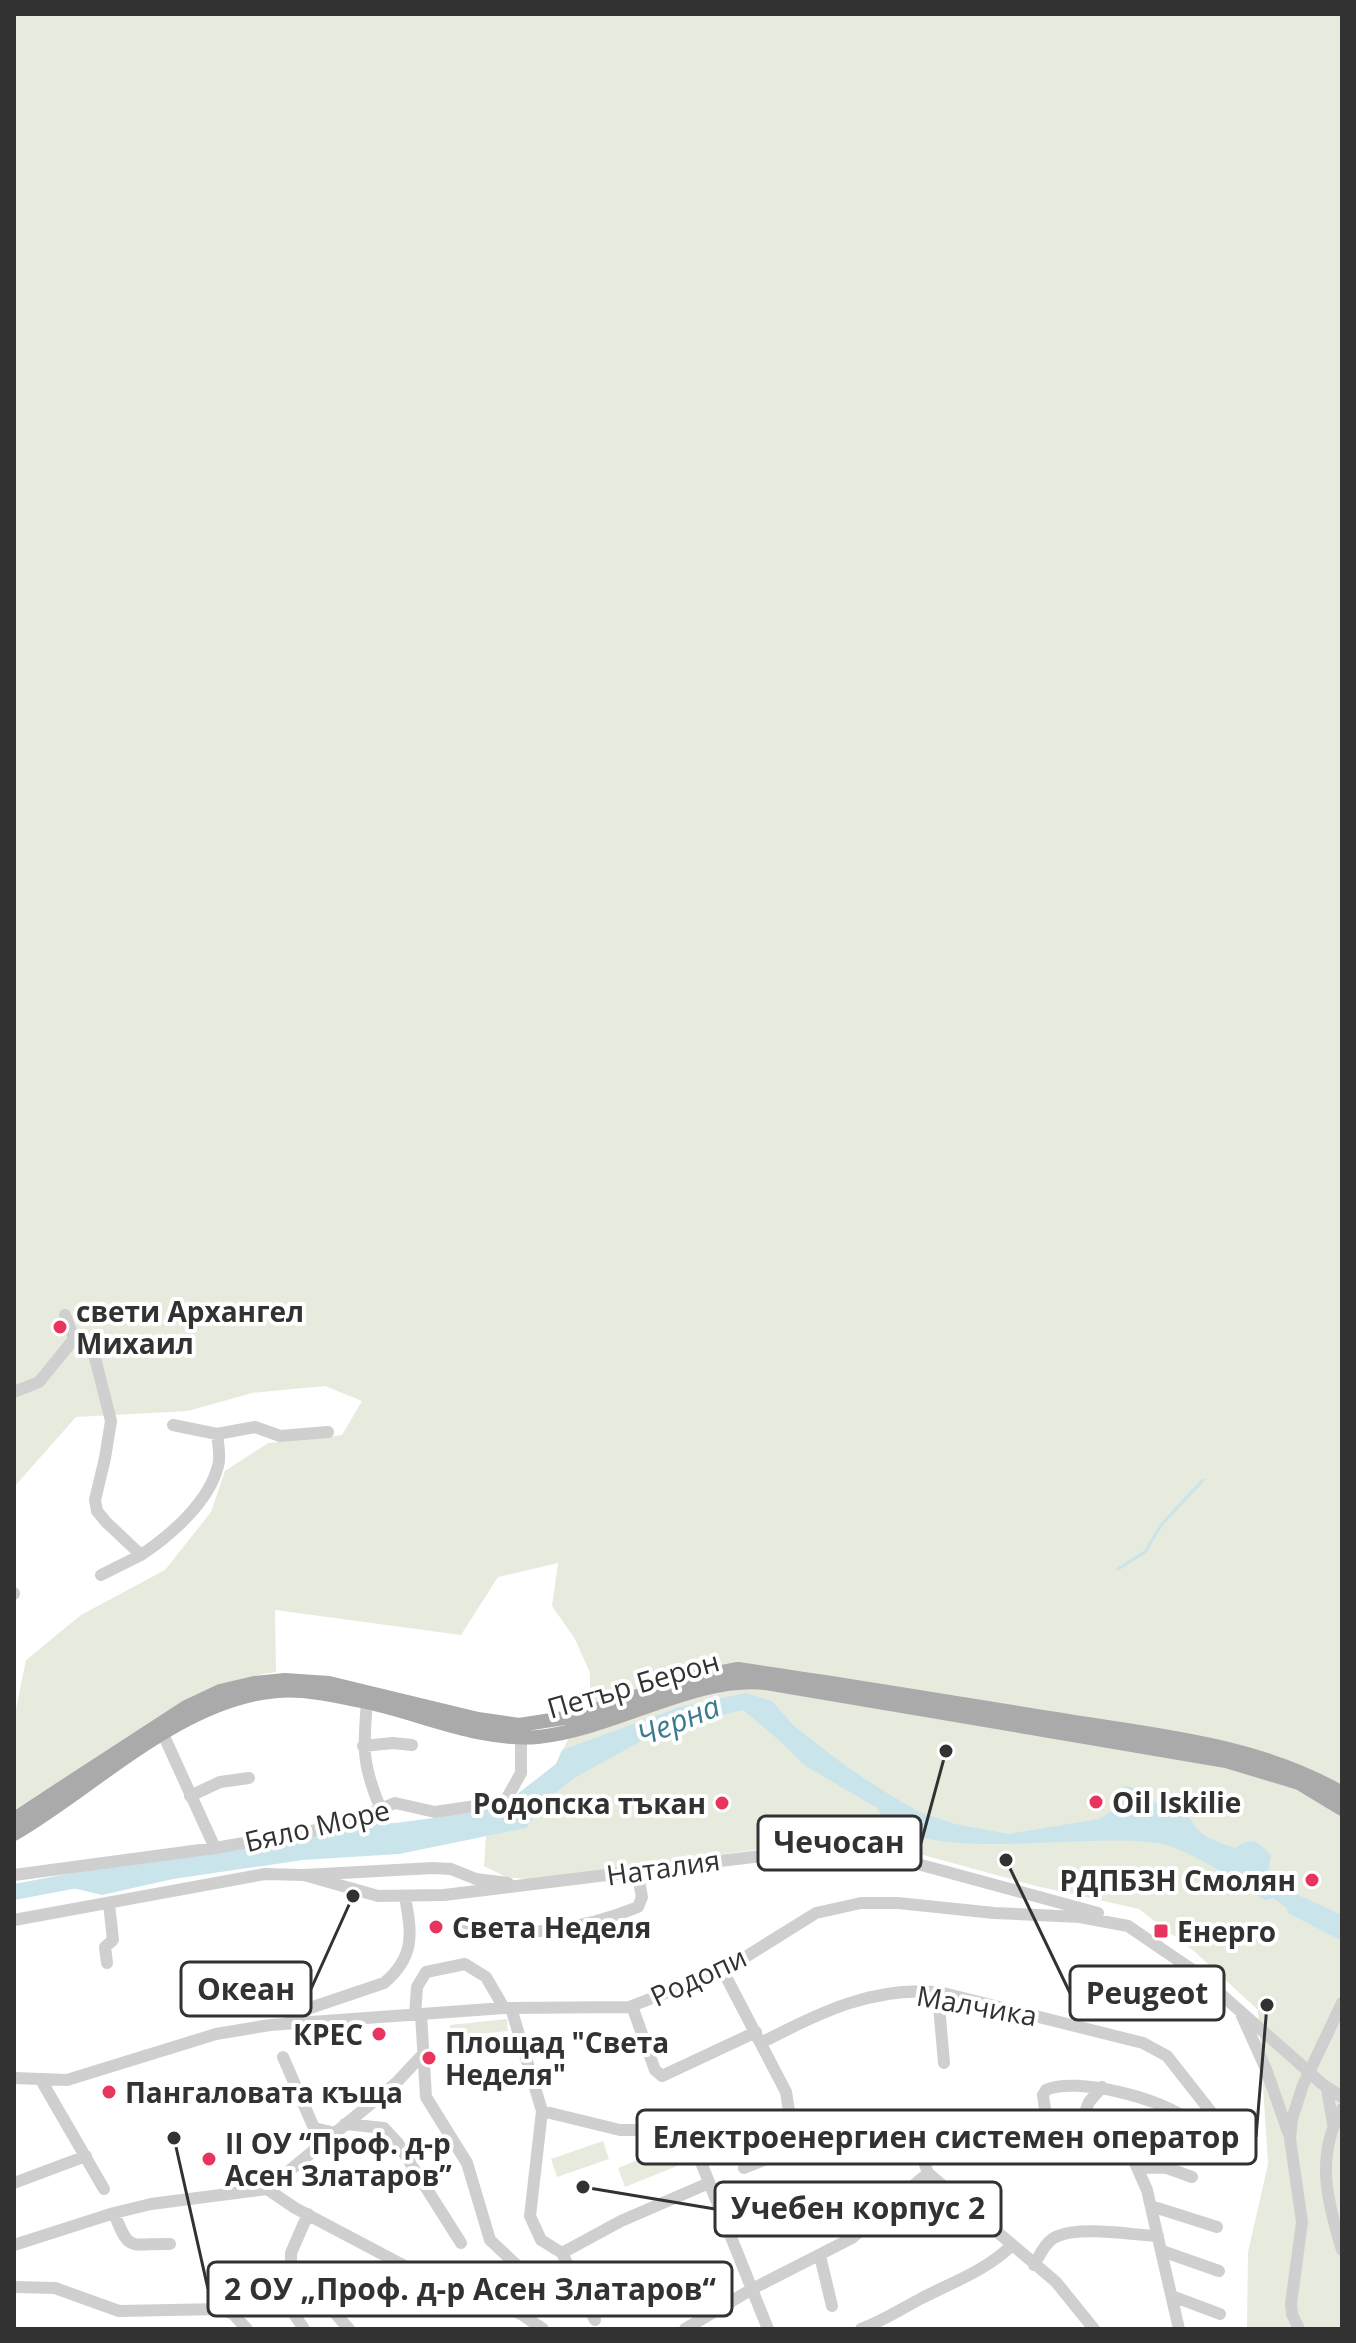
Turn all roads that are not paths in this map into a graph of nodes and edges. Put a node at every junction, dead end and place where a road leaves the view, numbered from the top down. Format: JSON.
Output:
{"nodes":[{"id":1,"x":65,"y":1315,"type":"dead end"},
{"id":2,"x":74,"y":1339,"type":"junction"},
{"id":3,"x":14,"y":1392,"type":"edge"},
{"id":4,"x":173,"y":1425,"type":"dead end"},
{"id":5,"x":328,"y":1432,"type":"dead end"},
{"id":6,"x":217,"y":1434,"type":"junction"},
{"id":7,"x":141,"y":1555,"type":"junction"},
{"id":8,"x":101,"y":1575,"type":"dead end"},
{"id":9,"x":367,"y":1702,"type":"junction"},
{"id":10,"x":163,"y":1734,"type":"junction"},
{"id":11,"x":521,"y":1737,"type":"junction"},
{"id":12,"x":412,"y":1745,"type":"dead end"},
{"id":13,"x":363,"y":1746,"type":"junction"},
{"id":14,"x":249,"y":1778,"type":"dead end"},
{"id":15,"x":1342,"y":1793,"type":"edge"},
{"id":16,"x":190,"y":1796,"type":"junction"},
{"id":17,"x":380,"y":1807,"type":"junction"},
{"id":18,"x":1342,"y":1809,"type":"edge"},
{"id":19,"x":14,"y":1819,"type":"edge"},
{"id":20,"x":14,"y":1834,"type":"edge"},
{"id":21,"x":215,"y":1848,"type":"junction"},
{"id":22,"x":637,"y":1871,"type":"junction"},
{"id":23,"x":14,"y":1875,"type":"edge"},
{"id":24,"x":304,"y":1875,"type":"junction"},
{"id":25,"x":523,"y":1885,"type":"junction"},
{"id":26,"x":405,"y":1897,"type":"junction"},
{"id":27,"x":109,"y":1904,"type":"junction"},
{"id":28,"x":14,"y":1920,"type":"edge"},
{"id":29,"x":460,"y":1920,"type":"dead end"},
{"id":30,"x":1128,"y":1926,"type":"junction"},
{"id":31,"x":107,"y":1963,"type":"dead end"},
{"id":32,"x":723,"y":1971,"type":"junction"},
{"id":33,"x":943,"y":1993,"type":"junction"},
{"id":34,"x":1342,"y":2003,"type":"edge"},
{"id":35,"x":632,"y":2006,"type":"junction"},
{"id":36,"x":1237,"y":2007,"type":"junction"},
{"id":37,"x":508,"y":2008,"type":"junction"},
{"id":38,"x":418,"y":2014,"type":"junction"},
{"id":39,"x":284,"y":2025,"type":"junction"},
{"id":40,"x":758,"y":2037,"type":"junction"},
{"id":41,"x":424,"y":2053,"type":"junction"},
{"id":42,"x":283,"y":2057,"type":"dead end"},
{"id":43,"x":944,"y":2063,"type":"dead end"},
{"id":44,"x":15,"y":2079,"type":"edge"},
{"id":45,"x":41,"y":2080,"type":"junction"},
{"id":46,"x":1324,"y":2086,"type":"junction"},
{"id":47,"x":1102,"y":2087,"type":"junction"},
{"id":48,"x":1342,"y":2097,"type":"edge"},
{"id":49,"x":1342,"y":2107,"type":"edge"},
{"id":50,"x":542,"y":2111,"type":"junction"},
{"id":51,"x":1215,"y":2117,"type":"dead end"},
{"id":52,"x":1047,"y":2124,"type":"junction"},
{"id":53,"x":911,"y":2125,"type":"junction"},
{"id":54,"x":340,"y":2128,"type":"junction"},
{"id":55,"x":1079,"y":2128,"type":"junction"},
{"id":56,"x":688,"y":2130,"type":"junction"},
{"id":57,"x":788,"y":2130,"type":"junction"},
{"id":58,"x":1339,"y":2130,"type":"edge"},
{"id":59,"x":1290,"y":2139,"type":"junction"},
{"id":60,"x":1212,"y":2155,"type":"dead end"},
{"id":61,"x":86,"y":2156,"type":"junction"},
{"id":62,"x":1138,"y":2167,"type":"junction"},
{"id":63,"x":744,"y":2168,"type":"dead end"},
{"id":64,"x":928,"y":2173,"type":"junction"},
{"id":65,"x":1192,"y":2177,"type":"dead end"},
{"id":66,"x":14,"y":2183,"type":"edge"},
{"id":67,"x":709,"y":2183,"type":"junction"},
{"id":68,"x":104,"y":2189,"type":"dead end"},
{"id":69,"x":267,"y":2189,"type":"junction"},
{"id":70,"x":1151,"y":2206,"type":"junction"},
{"id":71,"x":114,"y":2213,"type":"junction"},
{"id":72,"x":308,"y":2214,"type":"junction"},
{"id":73,"x":1217,"y":2227,"type":"dead end"},
{"id":74,"x":1158,"y":2236,"type":"junction"},
{"id":75,"x":461,"y":2243,"type":"dead end"},
{"id":76,"x":170,"y":2244,"type":"dead end"},
{"id":77,"x":14,"y":2245,"type":"edge"},
{"id":78,"x":1012,"y":2245,"type":"junction"},
{"id":79,"x":1342,"y":2250,"type":"edge"},
{"id":80,"x":1162,"y":2251,"type":"junction"},
{"id":81,"x":562,"y":2253,"type":"junction"},
{"id":82,"x":820,"y":2256,"type":"junction"},
{"id":83,"x":291,"y":2262,"type":"dead end"},
{"id":84,"x":1034,"y":2265,"type":"junction"},
{"id":85,"x":1219,"y":2271,"type":"dead end"},
{"id":86,"x":14,"y":2287,"type":"edge"},
{"id":87,"x":752,"y":2289,"type":"junction"},
{"id":88,"x":320,"y":2296,"type":"dead end"},
{"id":89,"x":1172,"y":2296,"type":"junction"},
{"id":90,"x":563,"y":2301,"type":"dead end"},
{"id":91,"x":832,"y":2306,"type":"dead end"},
{"id":92,"x":294,"y":2314,"type":"dead end"},
{"id":93,"x":1220,"y":2314,"type":"dead end"},
{"id":94,"x":595,"y":2320,"type":"dead end"},
{"id":95,"x":1088,"y":2327,"type":"edge"},
{"id":96,"x":247,"y":2329,"type":"edge"},
{"id":97,"x":304,"y":2329,"type":"edge"},
{"id":98,"x":349,"y":2329,"type":"edge"},
{"id":99,"x":543,"y":2329,"type":"edge"},
{"id":100,"x":685,"y":2329,"type":"edge"},
{"id":101,"x":768,"y":2329,"type":"edge"},
{"id":102,"x":861,"y":2329,"type":"edge"},
{"id":103,"x":1179,"y":2329,"type":"edge"},
{"id":104,"x":1299,"y":2329,"type":"edge"}],
"edges":[{"from":1,"to":2,"type":"street"},
{"from":2,"to":3,"type":"street"},
{"from":2,"to":7,"type":"street"},
{"from":4,"to":6,"type":"street"},
{"from":5,"to":6,"type":"street"},
{"from":6,"to":7,"type":"street"},
{"from":7,"to":8,"type":"street"},
{"from":9,"to":10,"type":"main road","name":"Петър Берон"},
{"from":9,"to":11,"type":"main road","name":"Петър Берон"},
{"from":9,"to":13,"type":"street"},
{"from":10,"to":16,"type":"street"},
{"from":10,"to":20,"type":"main road","name":"Петър Берон"},
{"from":11,"to":17,"type":"street","name":"Бяло Море"},
{"from":11,"to":18,"type":"main road","name":"Петър Берон"},
{"from":12,"to":13,"type":"street"},
{"from":13,"to":17,"type":"street"},
{"from":14,"to":16,"type":"street"},
{"from":15,"to":19,"type":"main road","name":"Петър Берон"},
{"from":16,"to":21,"type":"street"},
{"from":17,"to":21,"type":"street","name":"Бяло Море"},
{"from":21,"to":23,"type":"street","name":"Бяло Море"},
{"from":22,"to":25,"type":"street","name":"Наталия"},
{"from":22,"to":29,"type":"street"},
{"from":22,"to":30,"type":"street","name":"Наталия"},
{"from":24,"to":25,"type":"street","name":"Наталия"},
{"from":24,"to":26,"type":"street","name":"Наталия"},
{"from":24,"to":27,"type":"street","name":"Наталия"},
{"from":25,"to":26,"type":"street","name":"Наталия"},
{"from":26,"to":39,"type":"street"},
{"from":27,"to":28,"type":"street","name":"Наталия"},
{"from":27,"to":31,"type":"street"},
{"from":30,"to":32,"type":"street","name":"Родопи"},
{"from":30,"to":36,"type":"street","name":"Родопи"},
{"from":32,"to":35,"type":"street","name":"Родопи"},
{"from":32,"to":40,"type":"street"},
{"from":33,"to":40,"type":"street","name":"Малчика"},
{"from":33,"to":43,"type":"street"},
{"from":33,"to":51,"type":"street","name":"Малчика"},
{"from":34,"to":59,"type":"street"},
{"from":35,"to":37,"type":"street","name":"Родопи"},
{"from":35,"to":40,"type":"street","name":"Малчика"},
{"from":36,"to":46,"type":"street","name":"Родопи","bridge":true},
{"from":36,"to":59,"type":"street"},
{"from":37,"to":38,"type":"street","name":"Родопи"},
{"from":37,"to":38,"type":"street"},
{"from":37,"to":50,"type":"street"},
{"from":38,"to":39,"type":"street","name":"Родопи"},
{"from":38,"to":41,"type":"street"},
{"from":39,"to":45,"type":"street","name":"Родопи"},
{"from":40,"to":57,"type":"street"},
{"from":41,"to":54,"type":"street"},
{"from":41,"to":90,"type":"street"},
{"from":42,"to":54,"type":"street"},
{"from":44,"to":45,"type":"street","name":"Родопи"},
{"from":45,"to":61,"type":"street"},
{"from":46,"to":48,"type":"street","name":"Родопи"},
{"from":46,"to":49,"type":"street","name":"Родопи"},
{"from":46,"to":58,"type":"street"},
{"from":47,"to":52,"type":"street"},
{"from":47,"to":55,"type":"street"},
{"from":47,"to":60,"type":"street"},
{"from":49,"to":58,"type":"street"},
{"from":50,"to":56,"type":"street"},
{"from":50,"to":81,"type":"street"},
{"from":52,"to":53,"type":"street"},
{"from":52,"to":55,"type":"street"},
{"from":53,"to":57,"type":"street"},
{"from":53,"to":64,"type":"street"},
{"from":54,"to":69,"type":"street"},
{"from":54,"to":75,"type":"street"},
{"from":55,"to":62,"type":"street"},
{"from":56,"to":57,"type":"street"},
{"from":56,"to":67,"type":"street"},
{"from":57,"to":63,"type":"street"},
{"from":58,"to":79,"type":"street"},
{"from":59,"to":104,"type":"street"},
{"from":61,"to":66,"type":"street"},
{"from":61,"to":68,"type":"street"},
{"from":62,"to":65,"type":"street"},
{"from":62,"to":70,"type":"street"},
{"from":64,"to":78,"type":"street"},
{"from":64,"to":82,"type":"street"},
{"from":67,"to":81,"type":"street"},
{"from":67,"to":87,"type":"street"},
{"from":69,"to":71,"type":"street"},
{"from":69,"to":72,"type":"street"},
{"from":70,"to":73,"type":"street"},
{"from":70,"to":74,"type":"street"},
{"from":71,"to":76,"type":"street"},
{"from":71,"to":77,"type":"street"},
{"from":72,"to":83,"type":"street"},
{"from":72,"to":99,"type":"street"},
{"from":74,"to":80,"type":"street"},
{"from":74,"to":84,"type":"street"},
{"from":78,"to":84,"type":"street"},
{"from":78,"to":102,"type":"street"},
{"from":80,"to":85,"type":"street"},
{"from":80,"to":89,"type":"street"},
{"from":81,"to":94,"type":"street"},
{"from":82,"to":87,"type":"street"},
{"from":82,"to":91,"type":"street"},
{"from":84,"to":95,"type":"street"},
{"from":86,"to":96,"type":"street"},
{"from":87,"to":100,"type":"street"},
{"from":87,"to":101,"type":"street"},
{"from":88,"to":98,"type":"street"},
{"from":89,"to":93,"type":"street"},
{"from":89,"to":103,"type":"street"},
{"from":92,"to":97,"type":"street"}]}
